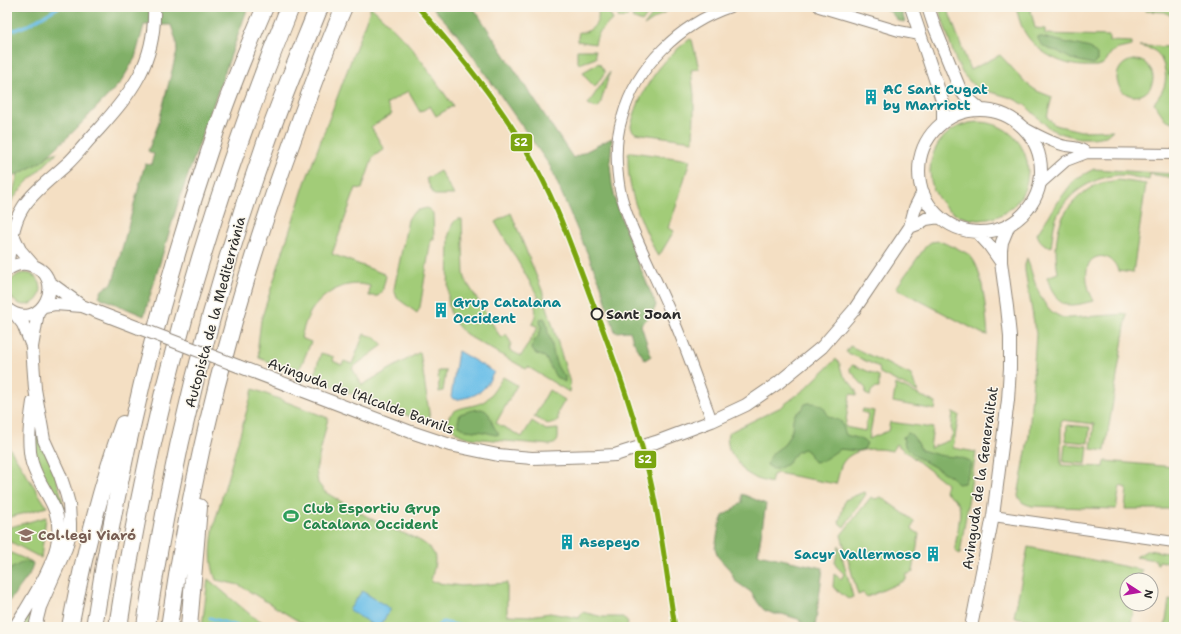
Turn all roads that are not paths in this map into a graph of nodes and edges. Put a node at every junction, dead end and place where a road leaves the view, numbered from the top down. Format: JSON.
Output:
{"nodes":[{"id":1,"x":154,"y":7,"type":"edge"},
{"id":2,"x":290,"y":7,"type":"edge"},
{"id":3,"x":319,"y":7,"type":"edge"},
{"id":4,"x":344,"y":7,"type":"edge"},
{"id":5,"x":349,"y":7,"type":"edge"},
{"id":6,"x":730,"y":7,"type":"edge"},
{"id":7,"x":819,"y":7,"type":"edge"},
{"id":8,"x":910,"y":7,"type":"edge"},
{"id":9,"x":928,"y":7,"type":"edge"},
{"id":10,"x":263,"y":10,"type":"edge"},
{"id":11,"x":920,"y":35,"type":"junction"},
{"id":12,"x":310,"y":92,"type":"junction"},
{"id":13,"x":980,"y":109,"type":"junction"},
{"id":14,"x":943,"y":122,"type":"junction"},
{"id":15,"x":1024,"y":128,"type":"junction"},
{"id":16,"x":1087,"y":153,"type":"junction"},
{"id":17,"x":1174,"y":154,"type":"edge"},
{"id":18,"x":1040,"y":184,"type":"junction"},
{"id":19,"x":923,"y":192,"type":"junction"},
{"id":20,"x":939,"y":217,"type":"junction"},
{"id":21,"x":1009,"y":225,"type":"junction"},
{"id":22,"x":910,"y":226,"type":"junction"},
{"id":23,"x":977,"y":232,"type":"junction"},
{"id":24,"x":13,"y":235,"type":"junction"},
{"id":25,"x":1000,"y":262,"type":"junction"},
{"id":26,"x":7,"y":265,"type":"edge"},
{"id":27,"x":33,"y":265,"type":"junction"},
{"id":28,"x":7,"y":270,"type":"edge"},
{"id":29,"x":49,"y":282,"type":"junction"},
{"id":30,"x":82,"y":306,"type":"junction"},
{"id":31,"x":41,"y":309,"type":"junction"},
{"id":32,"x":12,"y":312,"type":"edge"},
{"id":33,"x":32,"y":347,"type":"junction"},
{"id":34,"x":225,"y":353,"type":"junction"},
{"id":35,"x":146,"y":362,"type":"junction"},
{"id":36,"x":35,"y":389,"type":"junction"},
{"id":37,"x":712,"y":421,"type":"junction"},
{"id":38,"x":993,"y":516,"type":"junction"},
{"id":39,"x":1174,"y":542,"type":"edge"},
{"id":40,"x":15,"y":627,"type":"edge"},
{"id":41,"x":35,"y":627,"type":"edge"},
{"id":42,"x":70,"y":627,"type":"edge"},
{"id":43,"x":94,"y":627,"type":"edge"},
{"id":44,"x":118,"y":627,"type":"edge"},
{"id":45,"x":146,"y":627,"type":"edge"},
{"id":46,"x":169,"y":627,"type":"edge"},
{"id":47,"x":189,"y":627,"type":"edge"},
{"id":48,"x":971,"y":627,"type":"edge"}],
"edges":[{"from":1,"to":24,"type":"street"},
{"from":2,"to":44,"type":"highway","name":"Autopista de la Mediterrània"},
{"from":3,"to":45,"type":"highway","name":"Autopista de la Mediterrània"},
{"from":4,"to":12,"type":"highway"},
{"from":5,"to":12,"type":"highway"},
{"from":6,"to":37,"type":"street"},
{"from":7,"to":11,"type":"street"},
{"from":8,"to":11,"type":"street"},
{"from":9,"to":13,"type":"street"},
{"from":10,"to":35,"type":"highway"},
{"from":11,"to":14,"type":"street"},
{"from":12,"to":34,"type":"highway"},
{"from":13,"to":14,"type":"street"},
{"from":13,"to":15,"type":"street"},
{"from":14,"to":19,"type":"street"},
{"from":15,"to":16,"type":"street"},
{"from":15,"to":18,"type":"street"},
{"from":16,"to":17,"type":"street"},
{"from":16,"to":18,"type":"street"},
{"from":18,"to":21,"type":"street"},
{"from":19,"to":20,"type":"street"},
{"from":19,"to":22,"type":"street","name":"Avinguda de l'Alcalde Barnils"},
{"from":20,"to":22,"type":"street"},
{"from":20,"to":23,"type":"street"},
{"from":21,"to":23,"type":"street"},
{"from":21,"to":25,"type":"street","name":"Avinguda de la Generalitat"},
{"from":22,"to":37,"type":"street","name":"Avinguda de l'Alcalde Barnils"},
{"from":23,"to":25,"type":"street","name":"Avinguda de la Generalitat"},
{"from":24,"to":26,"type":"street"},
{"from":24,"to":27,"type":"street","name":"Avinguda de l'Alcalde Barnils"},
{"from":25,"to":38,"type":"street","name":"Avinguda de la Generalitat"},
{"from":27,"to":28,"type":"street"},
{"from":27,"to":29,"type":"street","name":"Avinguda de l'Alcalde Barnils"},
{"from":29,"to":30,"type":"street","name":"Avinguda de l'Alcalde Barnils"},
{"from":29,"to":31,"type":"street"},
{"from":30,"to":31,"type":"street","name":"Avinguda de l'Alcalde Barnils"},
{"from":30,"to":37,"type":"street","name":"Avinguda de l'Alcalde Barnils","bridge":true},
{"from":31,"to":32,"type":"street","name":"Avinguda de l'Alcalde Barnils"},
{"from":31,"to":33,"type":"street"},
{"from":32,"to":33,"type":"street"},
{"from":33,"to":36,"type":"street"},
{"from":34,"to":46,"type":"highway"},
{"from":34,"to":47,"type":"highway"},
{"from":35,"to":42,"type":"highway"},
{"from":35,"to":43,"type":"highway"},
{"from":36,"to":40,"type":"street"},
{"from":36,"to":41,"type":"street"},
{"from":38,"to":39,"type":"street"},
{"from":38,"to":48,"type":"street","name":"Avinguda de la Generalitat"}]}
